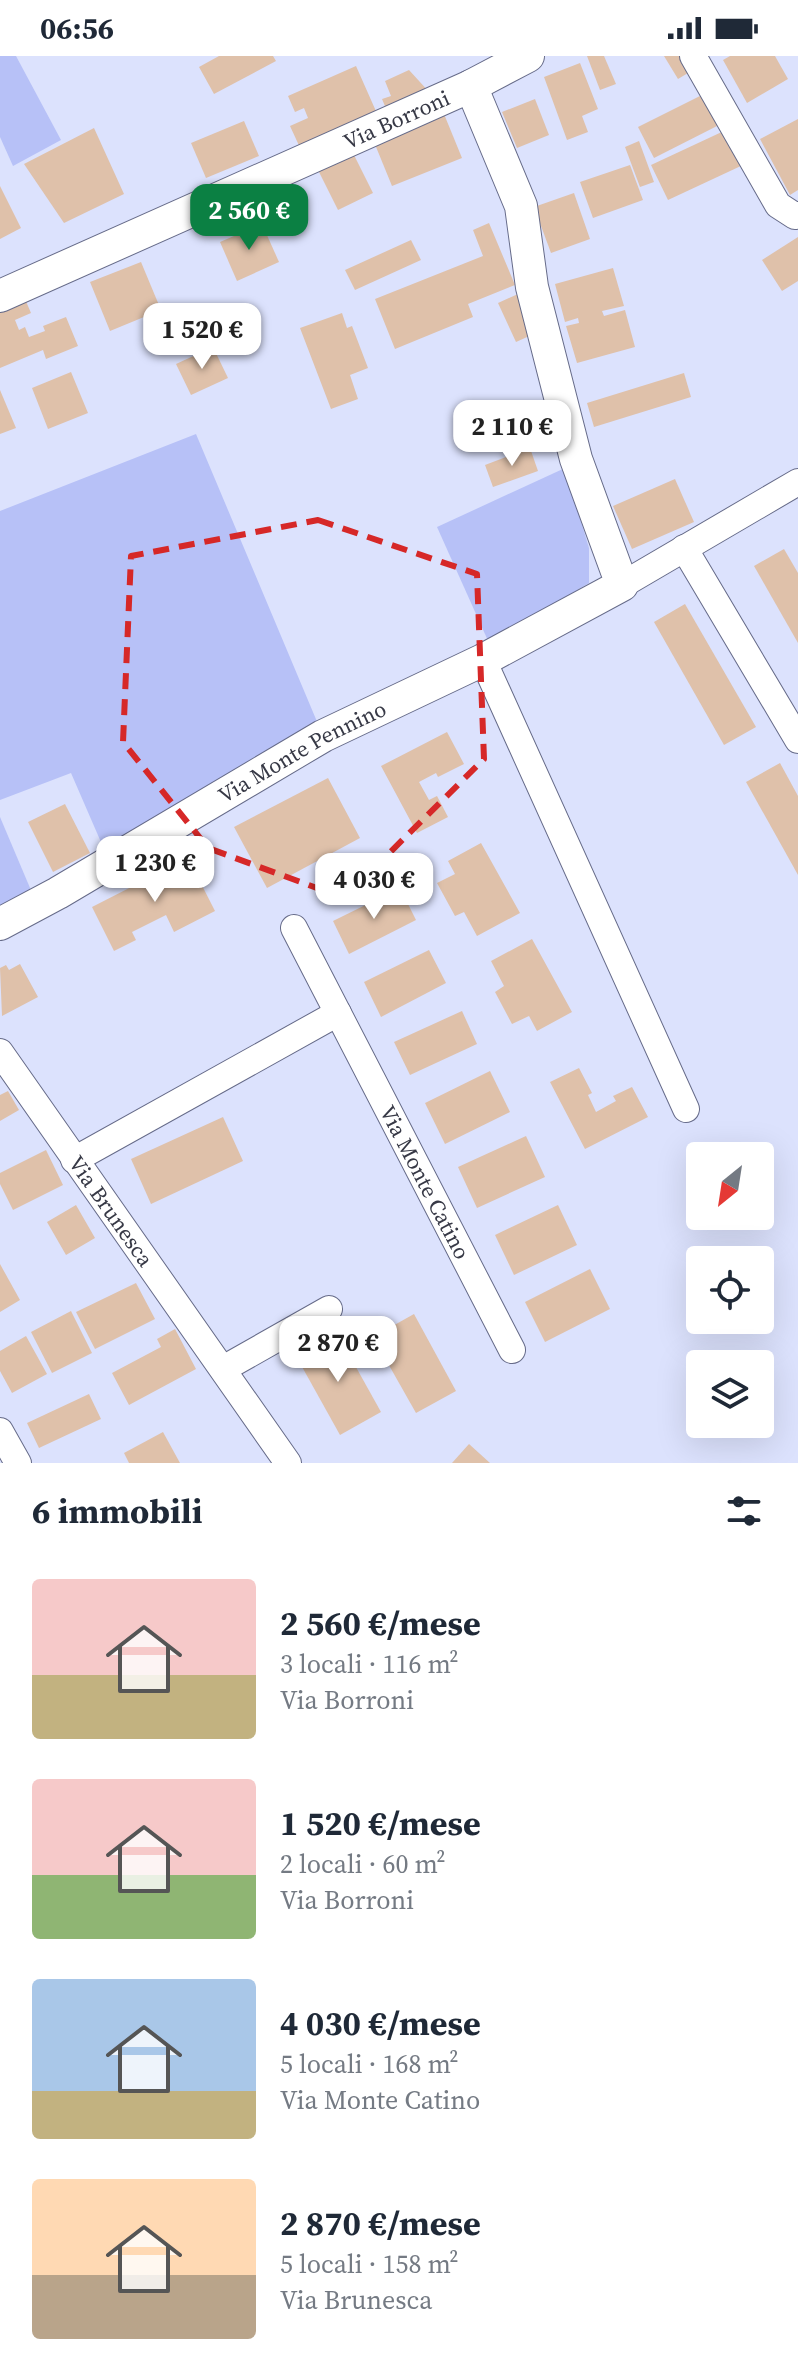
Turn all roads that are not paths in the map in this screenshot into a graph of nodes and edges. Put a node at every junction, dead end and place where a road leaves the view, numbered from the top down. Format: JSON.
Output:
{"nodes":[{"id":1,"x":528,"y":56,"type":"edge"},
{"id":2,"x":693,"y":56,"type":"edge"},
{"id":3,"x":471,"y":86,"type":"junction"},
{"id":4,"x":798,"y":215,"type":"edge"},
{"id":5,"x":0,"y":296,"type":"edge"},
{"id":6,"x":798,"y":482,"type":"edge"},
{"id":7,"x":684,"y":548,"type":"junction"},
{"id":8,"x":622,"y":585,"type":"junction"},
{"id":9,"x":483,"y":660,"type":"junction"},
{"id":10,"x":798,"y":740,"type":"edge"},
{"id":11,"x":0,"y":924,"type":"edge"},
{"id":12,"x":294,"y":928,"type":"dead end"},
{"id":13,"x":338,"y":1013,"type":"junction"},
{"id":14,"x":0,"y":1052,"type":"edge"},
{"id":15,"x":686,"y":1109,"type":"dead end"},
{"id":16,"x":74,"y":1160,"type":"junction"},
{"id":17,"x":329,"y":1309,"type":"dead end"},
{"id":18,"x":512,"y":1350,"type":"dead end"},
{"id":19,"x":223,"y":1369,"type":"junction"},
{"id":20,"x":0,"y":1431,"type":"edge"},
{"id":21,"x":11,"y":1461,"type":"edge"},
{"id":22,"x":288,"y":1463,"type":"edge"}],
"edges":[{"from":1,"to":3,"type":"street","name":"Via Borroni"},
{"from":2,"to":4,"type":"street"},
{"from":3,"to":5,"type":"street","name":"Via Borroni"},
{"from":3,"to":8,"type":"street"},
{"from":6,"to":7,"type":"street"},
{"from":7,"to":8,"type":"street"},
{"from":7,"to":10,"type":"street"},
{"from":8,"to":9,"type":"street","name":"Via Monte Pennino"},
{"from":9,"to":11,"type":"street","name":"Via Monte Pennino"},
{"from":9,"to":15,"type":"street"},
{"from":12,"to":13,"type":"street","name":"Via Monte Catino"},
{"from":13,"to":16,"type":"street"},
{"from":13,"to":18,"type":"street","name":"Via Monte Catino"},
{"from":14,"to":16,"type":"street","name":"Via Brunesca"},
{"from":16,"to":19,"type":"street","name":"Via Brunesca"},
{"from":17,"to":19,"type":"street"},
{"from":19,"to":22,"type":"street","name":"Via Brunesca"},
{"from":20,"to":21,"type":"street"}]}
